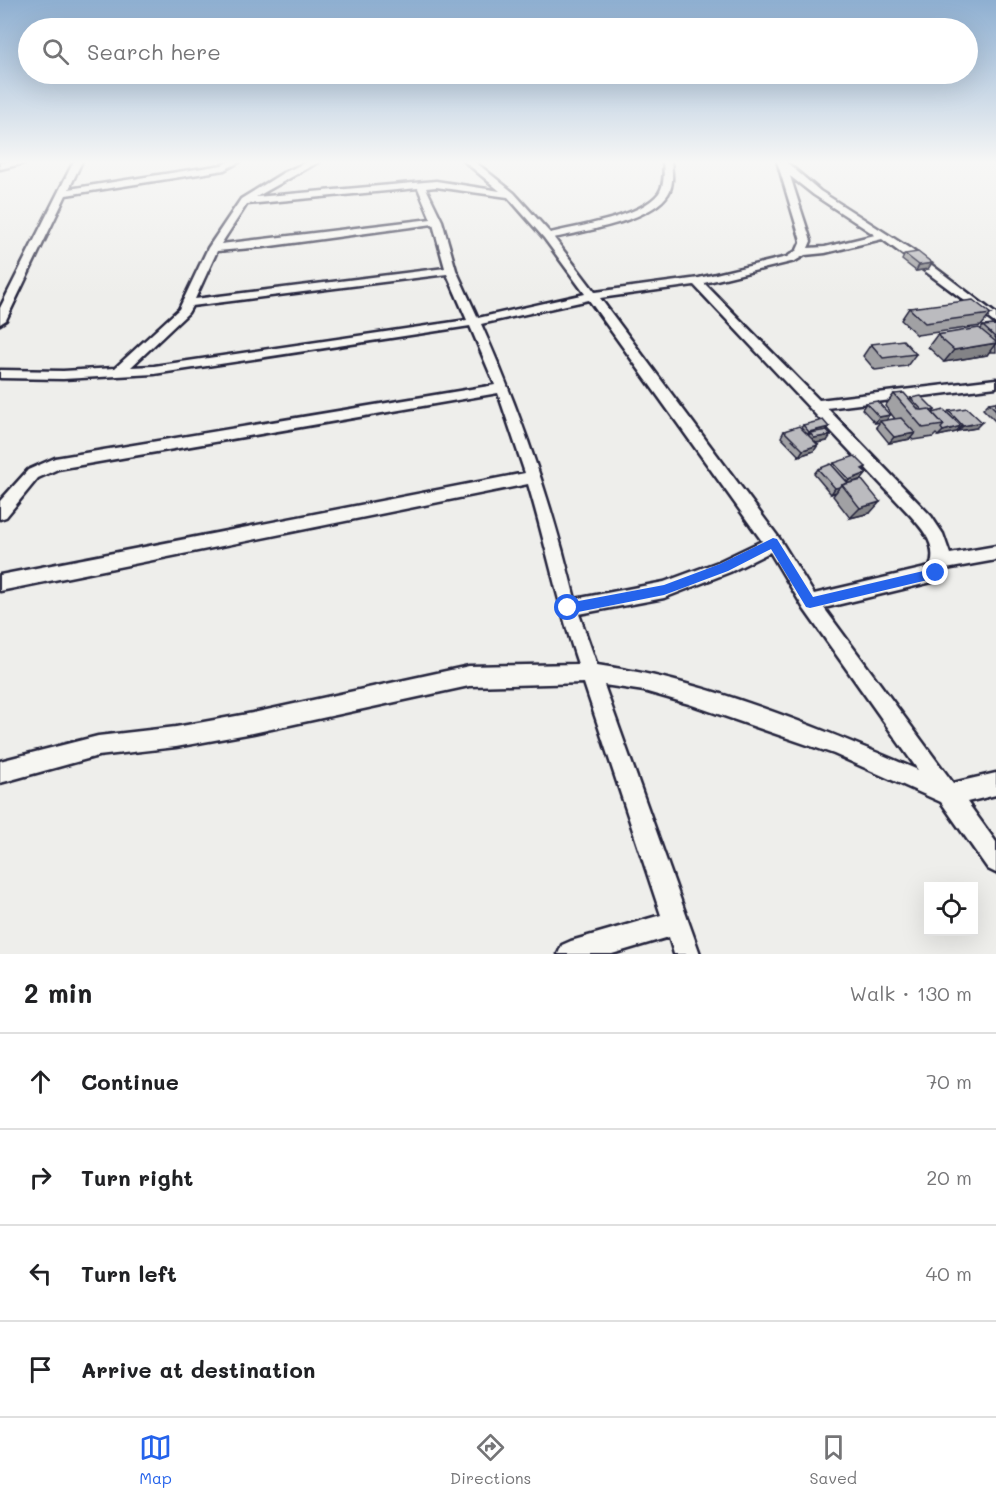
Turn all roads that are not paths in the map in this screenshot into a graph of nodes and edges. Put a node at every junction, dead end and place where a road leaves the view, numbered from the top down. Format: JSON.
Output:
{"nodes":[{"id":1,"x":57,"y":206,"type":"edge"},
{"id":2,"x":241,"y":206,"type":"edge"},
{"id":3,"x":430,"y":206,"type":"edge"},
{"id":4,"x":520,"y":206,"type":"edge"},
{"id":5,"x":651,"y":206,"type":"edge"},
{"id":6,"x":795,"y":206,"type":"edge"},
{"id":7,"x":837,"y":206,"type":"edge"},
{"id":8,"x":437,"y":221,"type":"junction"},
{"id":9,"x":548,"y":236,"type":"junction"},
{"id":10,"x":884,"y":236,"type":"junction"},
{"id":11,"x":213,"y":248,"type":"junction"},
{"id":12,"x":802,"y":252,"type":"junction"},
{"id":13,"x":452,"y":270,"type":"junction"},
{"id":14,"x":699,"y":281,"type":"junction"},
{"id":15,"x":593,"y":297,"type":"junction"},
{"id":16,"x":188,"y":303,"type":"junction"},
{"id":17,"x":0,"y":320,"type":"edge"},
{"id":18,"x":996,"y":320,"type":"edge"},
{"id":19,"x":474,"y":322,"type":"junction"},
{"id":20,"x":118,"y":372,"type":"junction"},
{"id":21,"x":0,"y":374,"type":"edge"},
{"id":22,"x":996,"y":383,"type":"edge"},
{"id":23,"x":503,"y":388,"type":"junction"},
{"id":24,"x":816,"y":405,"type":"junction"},
{"id":25,"x":534,"y":477,"type":"junction"},
{"id":26,"x":0,"y":512,"type":"edge"},
{"id":27,"x":773,"y":543,"type":"junction"},
{"id":28,"x":996,"y":553,"type":"edge"},
{"id":29,"x":941,"y":563,"type":"junction"},
{"id":30,"x":0,"y":583,"type":"edge"},
{"id":31,"x":810,"y":603,"type":"junction"},
{"id":32,"x":568,"y":608,"type":"junction"},
{"id":33,"x":589,"y":672,"type":"junction"},
{"id":34,"x":0,"y":772,"type":"edge"},
{"id":35,"x":996,"y":784,"type":"edge"},
{"id":36,"x":949,"y":795,"type":"junction"},
{"id":37,"x":996,"y":861,"type":"edge"},
{"id":38,"x":676,"y":922,"type":"junction"},
{"id":39,"x":571,"y":954,"type":"edge"},
{"id":40,"x":687,"y":954,"type":"edge"}],
"edges":[{"from":1,"to":17,"type":"street"},
{"from":2,"to":11,"type":"street"},
{"from":3,"to":8,"type":"street"},
{"from":4,"to":9,"type":"street"},
{"from":5,"to":9,"type":"street"},
{"from":6,"to":12,"type":"street"},
{"from":7,"to":10,"type":"street"},
{"from":8,"to":11,"type":"street"},
{"from":8,"to":13,"type":"street"},
{"from":9,"to":15,"type":"street"},
{"from":10,"to":12,"type":"street"},
{"from":10,"to":18,"type":"street"},
{"from":11,"to":16,"type":"street"},
{"from":12,"to":14,"type":"street"},
{"from":13,"to":16,"type":"street"},
{"from":13,"to":19,"type":"street"},
{"from":14,"to":15,"type":"street"},
{"from":14,"to":24,"type":"street"},
{"from":15,"to":19,"type":"street"},
{"from":15,"to":27,"type":"street"},
{"from":16,"to":20,"type":"street"},
{"from":19,"to":20,"type":"street"},
{"from":19,"to":23,"type":"street"},
{"from":20,"to":21,"type":"street"},
{"from":22,"to":24,"type":"street"},
{"from":23,"to":25,"type":"street"},
{"from":23,"to":26,"type":"street"},
{"from":24,"to":29,"type":"street"},
{"from":25,"to":30,"type":"street"},
{"from":25,"to":32,"type":"street"},
{"from":27,"to":31,"type":"street"},
{"from":27,"to":32,"type":"street"},
{"from":28,"to":29,"type":"street"},
{"from":29,"to":31,"type":"street"},
{"from":31,"to":36,"type":"street"},
{"from":32,"to":33,"type":"street"},
{"from":33,"to":34,"type":"street"},
{"from":33,"to":36,"type":"street"},
{"from":33,"to":38,"type":"street"},
{"from":35,"to":36,"type":"street"},
{"from":36,"to":37,"type":"street"},
{"from":38,"to":39,"type":"street"},
{"from":38,"to":40,"type":"street"}]}
